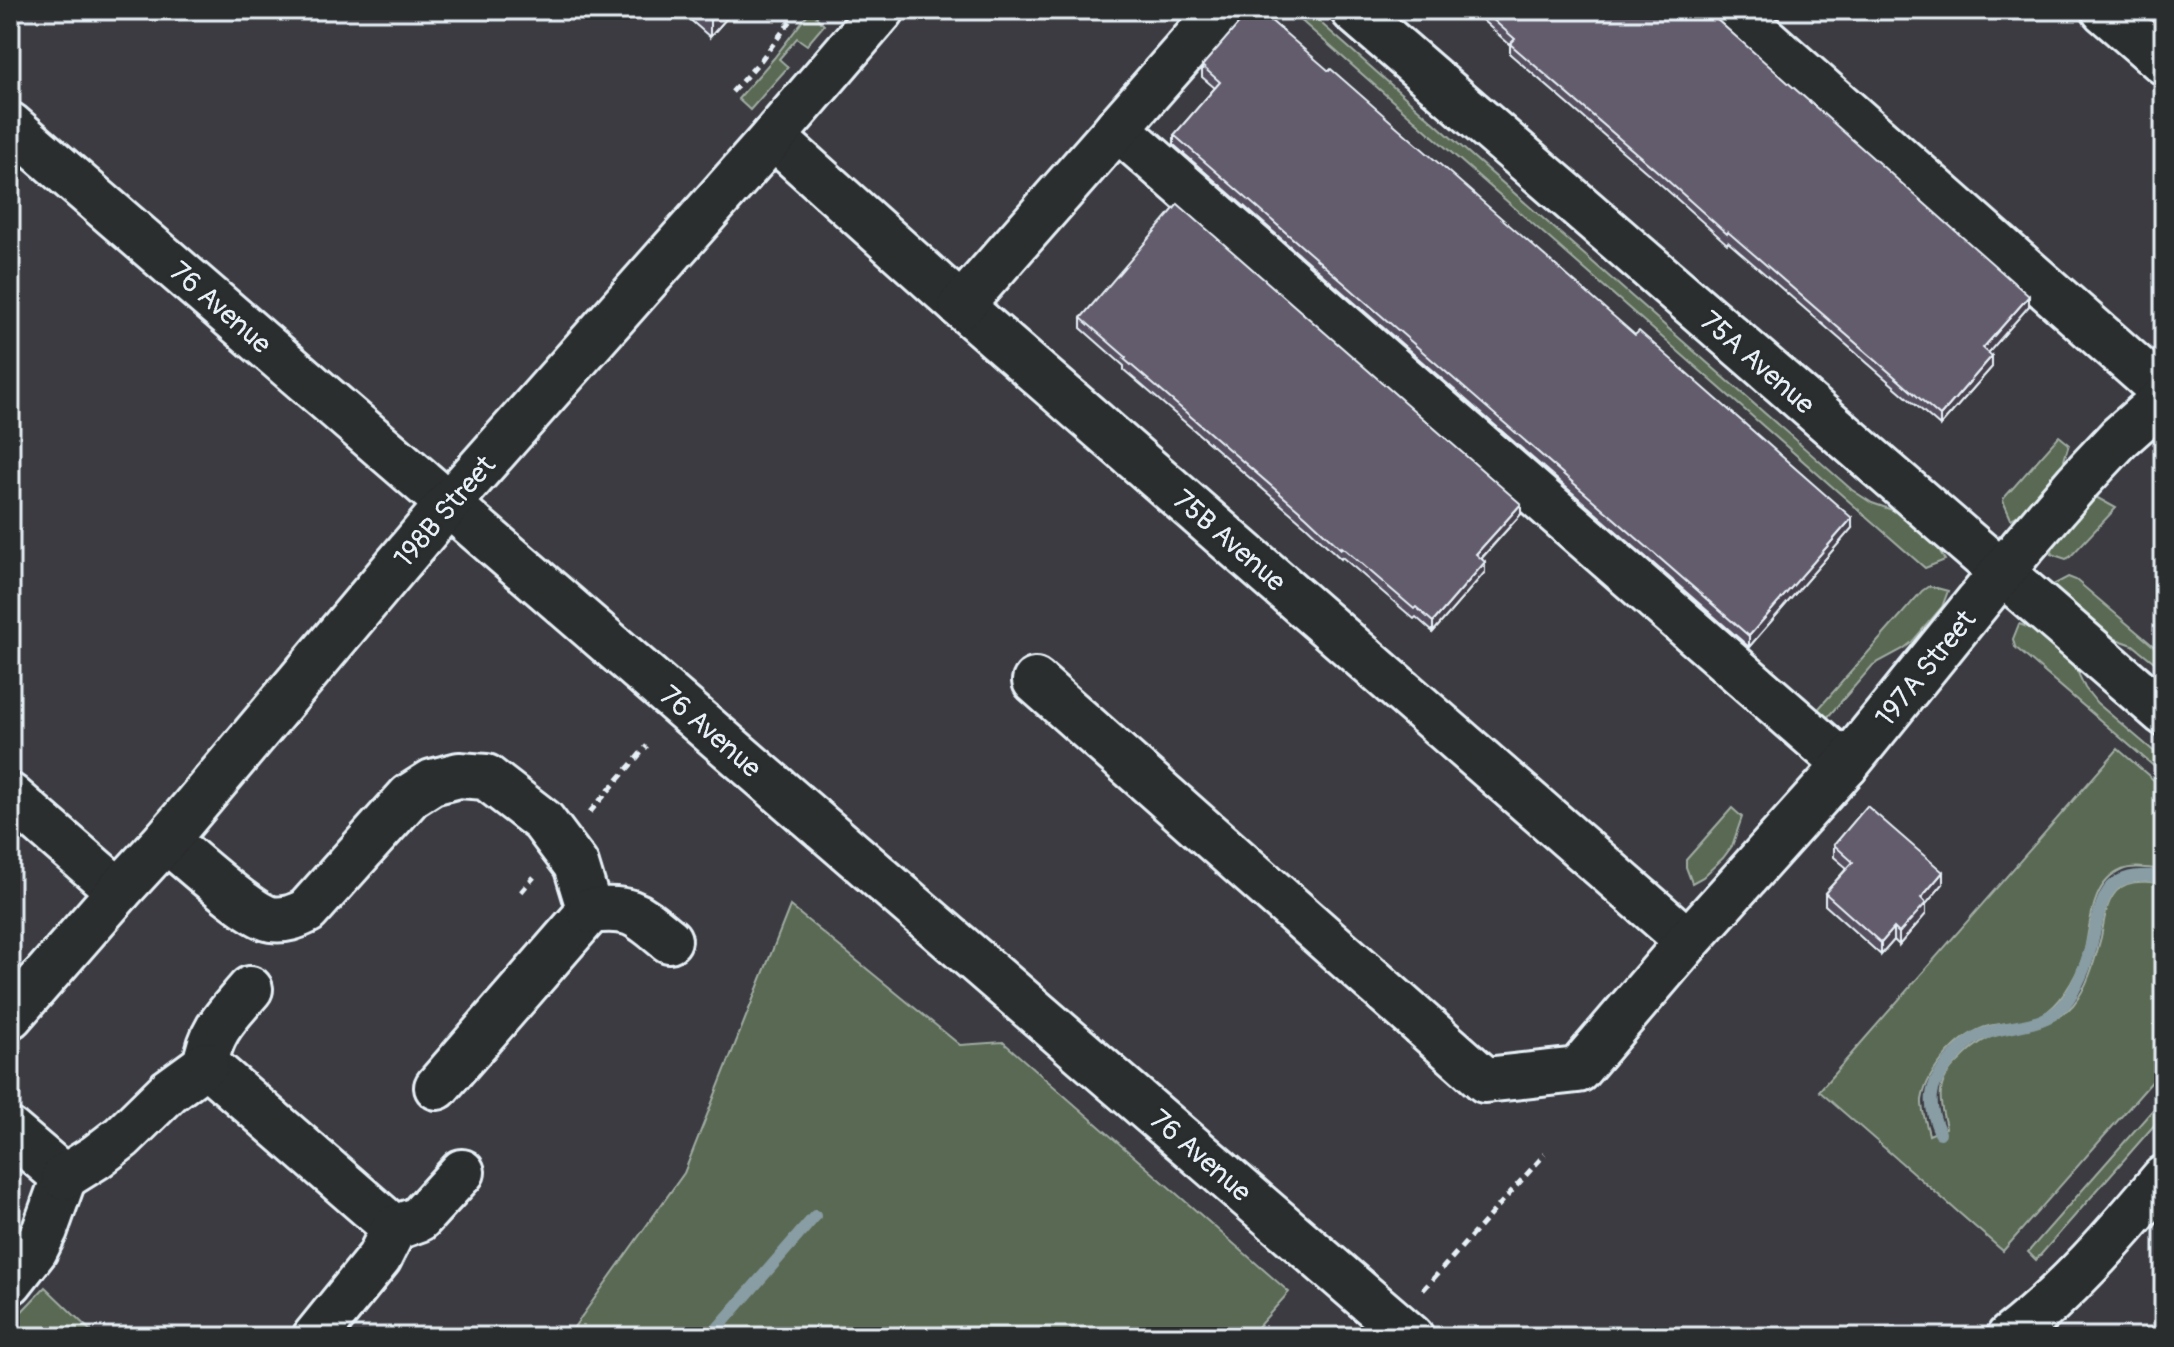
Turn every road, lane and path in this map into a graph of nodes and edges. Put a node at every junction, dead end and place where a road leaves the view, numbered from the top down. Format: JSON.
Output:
{"nodes":[{"id":1,"x":799,"y":10,"type":"edge"},
{"id":2,"x":882,"y":10,"type":"edge"},
{"id":3,"x":1221,"y":10,"type":"edge"},
{"id":4,"x":1353,"y":10,"type":"edge"},
{"id":5,"x":1732,"y":10,"type":"edge"},
{"id":6,"x":2104,"y":10,"type":"edge"},
{"id":7,"x":2164,"y":62,"type":"edge"},
{"id":8,"x":732,"y":92,"type":"dead end"},
{"id":9,"x":10,"y":125,"type":"edge"},
{"id":10,"x":1117,"y":128,"type":"junction"},
{"id":11,"x":773,"y":137,"type":"junction"},
{"id":12,"x":961,"y":306,"type":"junction"},
{"id":13,"x":2164,"y":395,"type":"edge"},
{"id":14,"x":449,"y":503,"type":"junction"},
{"id":15,"x":2001,"y":573,"type":"junction"},
{"id":16,"x":1035,"y":681,"type":"dead end"},
{"id":17,"x":2164,"y":713,"type":"edge"},
{"id":18,"x":1846,"y":765,"type":"junction"},
{"id":19,"x":10,"y":796,"type":"edge"},
{"id":20,"x":166,"y":840,"type":"junction"},
{"id":21,"x":119,"y":891,"type":"junction"},
{"id":22,"x":590,"y":911,"type":"junction"},
{"id":23,"x":669,"y":940,"type":"dead end"},
{"id":24,"x":1688,"y":941,"type":"junction"},
{"id":25,"x":250,"y":989,"type":"dead end"},
{"id":26,"x":10,"y":1016,"type":"edge"},
{"id":27,"x":206,"y":1064,"type":"junction"},
{"id":28,"x":437,"y":1087,"type":"dead end"},
{"id":29,"x":10,"y":1131,"type":"edge"},
{"id":30,"x":1545,"y":1154,"type":"dead end"},
{"id":31,"x":462,"y":1172,"type":"dead end"},
{"id":32,"x":64,"y":1177,"type":"junction"},
{"id":33,"x":2164,"y":1178,"type":"edge"},
{"id":34,"x":394,"y":1228,"type":"junction"},
{"id":35,"x":10,"y":1282,"type":"edge"},
{"id":36,"x":1423,"y":1290,"type":"dead end"},
{"id":37,"x":315,"y":1337,"type":"edge"},
{"id":38,"x":1411,"y":1337,"type":"edge"},
{"id":39,"x":2009,"y":1337,"type":"edge"}],
"edges":[{"from":1,"to":8,"type":"path"},
{"from":2,"to":11,"type":"street","name":"198B Street"},
{"from":3,"to":10,"type":"street"},
{"from":4,"to":15,"type":"street","name":"75A Avenue"},
{"from":5,"to":13,"type":"street"},
{"from":6,"to":7,"type":"street"},
{"from":9,"to":14,"type":"street","name":"76 Avenue"},
{"from":10,"to":12,"type":"street"},
{"from":10,"to":18,"type":"street"},
{"from":11,"to":12,"type":"street","name":"75B Avenue"},
{"from":11,"to":14,"type":"street","name":"198B Street"},
{"from":12,"to":24,"type":"street","name":"75B Avenue"},
{"from":13,"to":15,"type":"street","name":"197A Street"},
{"from":14,"to":20,"type":"street","name":"198B Street"},
{"from":14,"to":38,"type":"street","name":"76 Avenue"},
{"from":15,"to":17,"type":"street","name":"75A Avenue"},
{"from":15,"to":18,"type":"street","name":"197A Street"},
{"from":16,"to":24,"type":"street","name":"197A Street"},
{"from":18,"to":24,"type":"street","name":"197A Street"},
{"from":19,"to":21,"type":"street"},
{"from":20,"to":21,"type":"street","name":"198B Street"},
{"from":20,"to":22,"type":"street"},
{"from":21,"to":26,"type":"street","name":"198B Street"},
{"from":22,"to":23,"type":"street"},
{"from":22,"to":28,"type":"street"},
{"from":25,"to":27,"type":"street"},
{"from":27,"to":32,"type":"street"},
{"from":27,"to":34,"type":"street"},
{"from":29,"to":32,"type":"street"},
{"from":30,"to":36,"type":"path"},
{"from":31,"to":34,"type":"street"},
{"from":32,"to":35,"type":"street"},
{"from":33,"to":39,"type":"street"},
{"from":34,"to":37,"type":"street"}]}
